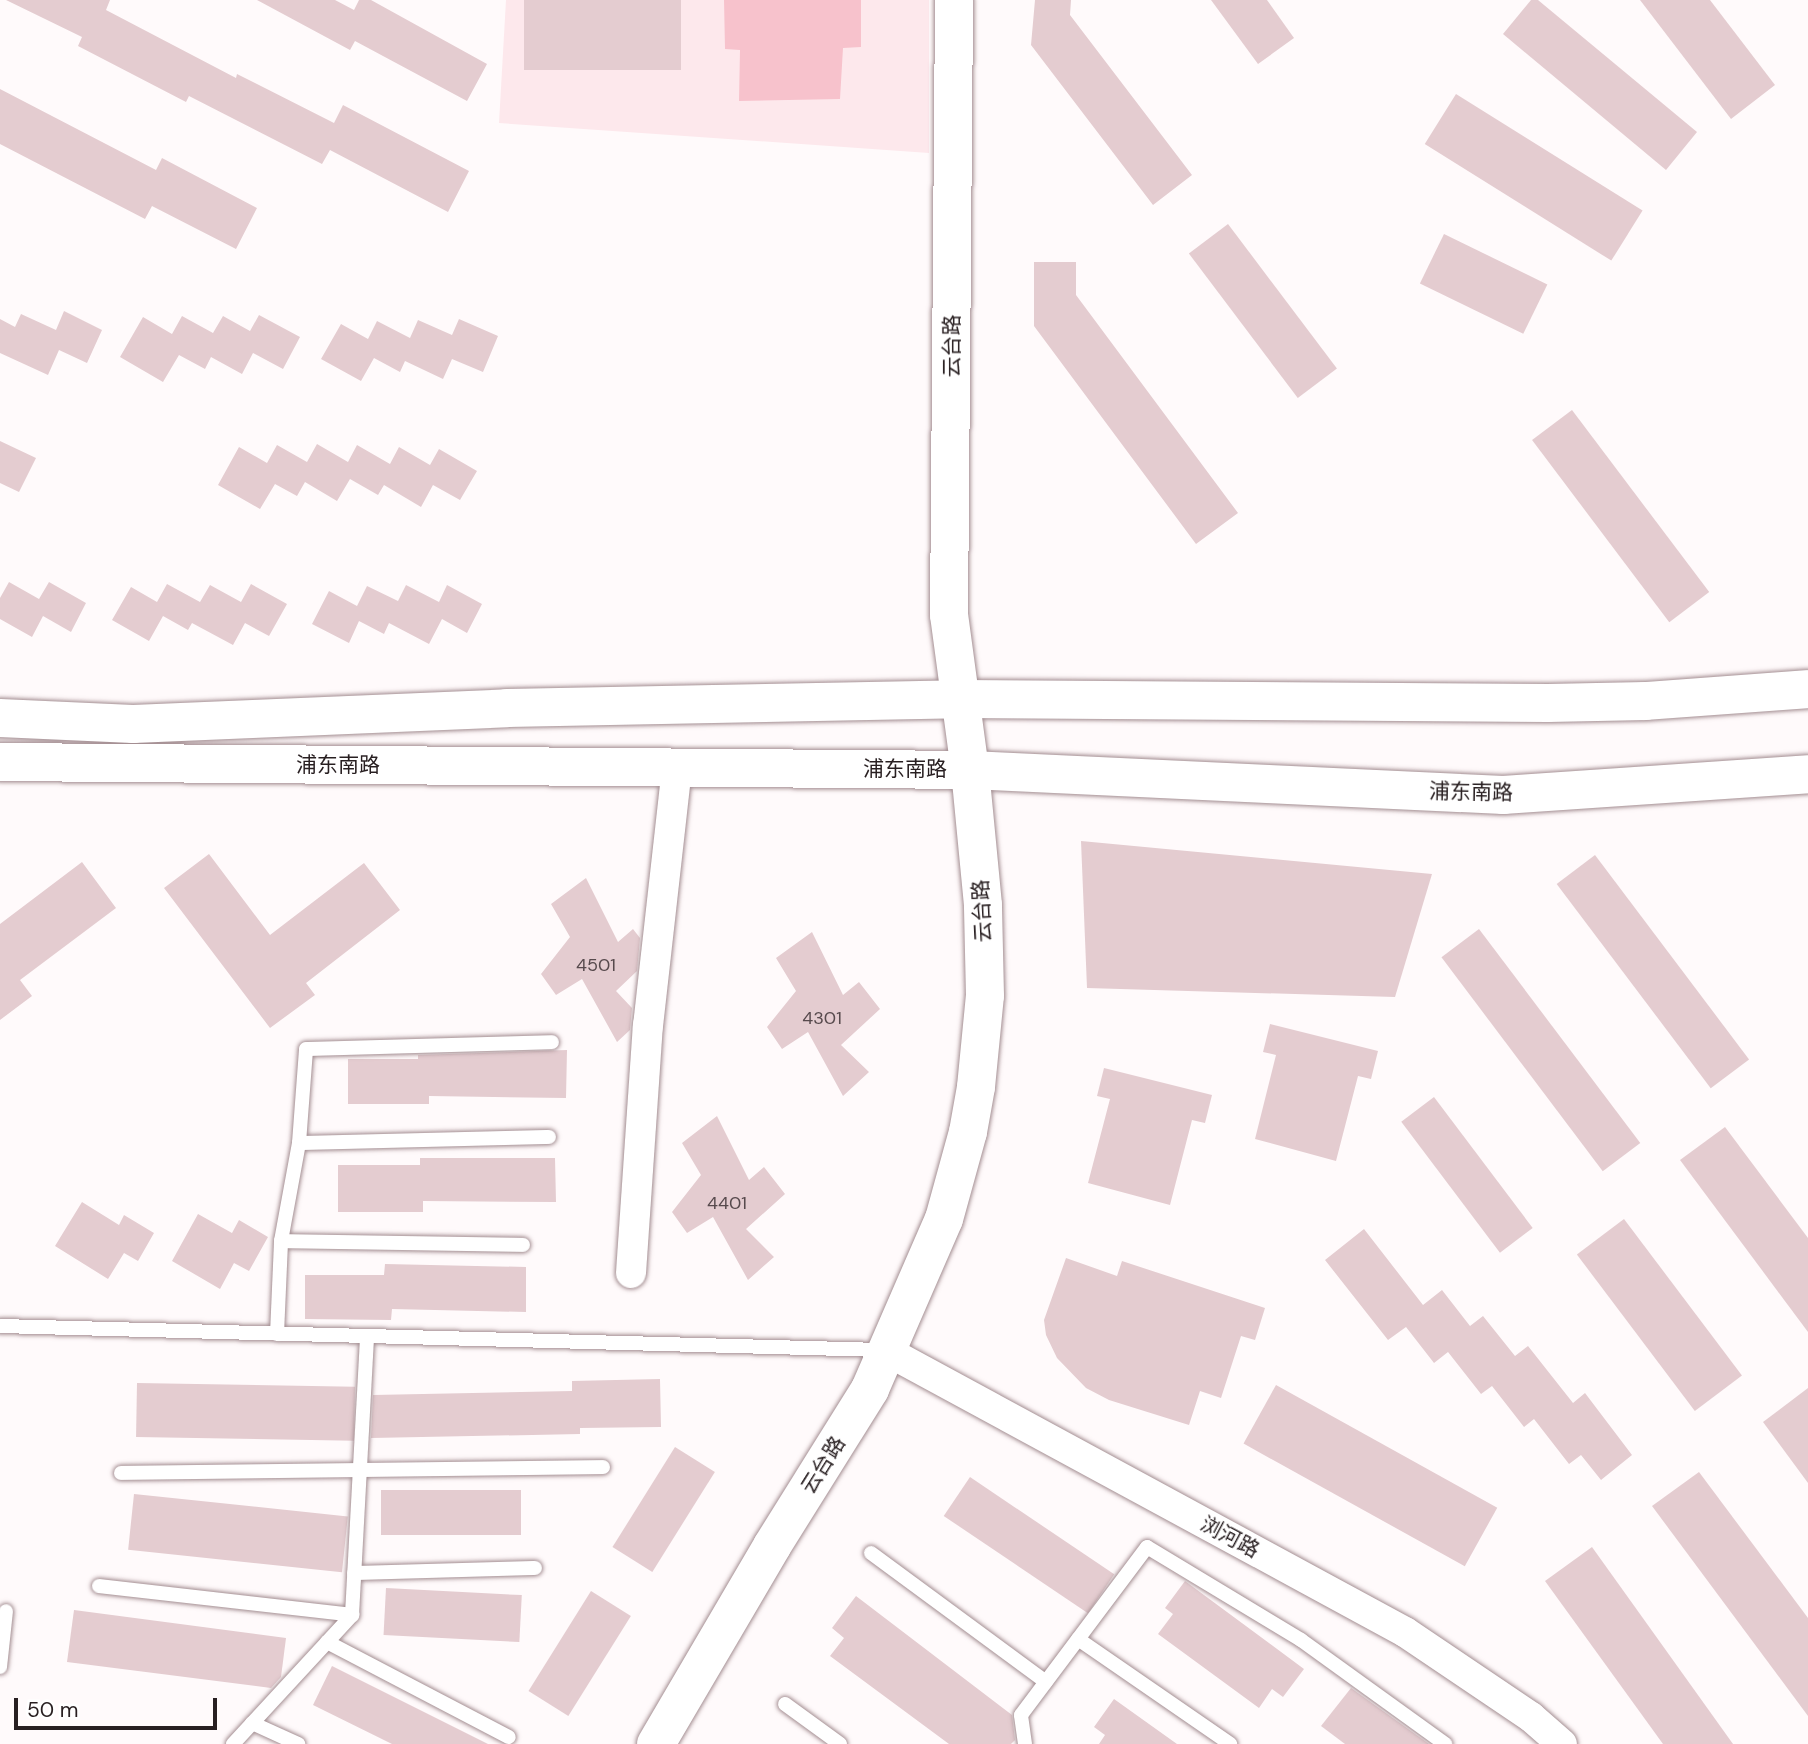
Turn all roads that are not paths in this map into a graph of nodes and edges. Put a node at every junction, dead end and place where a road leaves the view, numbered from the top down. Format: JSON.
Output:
{"nodes":[{"id":1,"x":954,"y":0,"type":"edge"},
{"id":2,"x":1808,"y":690,"type":"edge"},
{"id":3,"x":959,"y":699,"type":"junction"},
{"id":4,"x":0,"y":718,"type":"edge"},
{"id":5,"x":0,"y":762,"type":"edge"},
{"id":6,"x":677,"y":767,"type":"junction"},
{"id":7,"x":970,"y":770,"type":"junction"},
{"id":8,"x":1808,"y":774,"type":"edge"},
{"id":9,"x":552,"y":1042,"type":"dead end"},
{"id":10,"x":549,"y":1137,"type":"dead end"},
{"id":11,"x":299,"y":1143,"type":"junction"},
{"id":12,"x":281,"y":1241,"type":"junction"},
{"id":13,"x":523,"y":1245,"type":"dead end"},
{"id":14,"x":631,"y":1273,"type":"dead end"},
{"id":15,"x":0,"y":1326,"type":"edge"},
{"id":16,"x":277,"y":1334,"type":"junction"},
{"id":17,"x":367,"y":1336,"type":"junction"},
{"id":18,"x":885,"y":1350,"type":"junction"},
{"id":19,"x":603,"y":1467,"type":"dead end"},
{"id":20,"x":360,"y":1471,"type":"junction"},
{"id":21,"x":121,"y":1473,"type":"dead end"},
{"id":22,"x":871,"y":1553,"type":"dead end"},
{"id":23,"x":535,"y":1568,"type":"dead end"},
{"id":24,"x":354,"y":1573,"type":"junction"},
{"id":25,"x":99,"y":1586,"type":"dead end"},
{"id":26,"x":6,"y":1611,"type":"dead end"},
{"id":27,"x":352,"y":1615,"type":"junction"},
{"id":28,"x":1079,"y":1639,"type":"junction"},
{"id":29,"x":327,"y":1642,"type":"junction"},
{"id":30,"x":0,"y":1667,"type":"edge"},
{"id":31,"x":1046,"y":1682,"type":"junction"},
{"id":32,"x":785,"y":1704,"type":"dead end"},
{"id":33,"x":251,"y":1723,"type":"junction"},
{"id":34,"x":509,"y":1737,"type":"dead end"},
{"id":35,"x":233,"y":1744,"type":"edge"},
{"id":36,"x":298,"y":1744,"type":"edge"},
{"id":37,"x":656,"y":1744,"type":"edge"},
{"id":38,"x":841,"y":1744,"type":"edge"},
{"id":39,"x":1025,"y":1744,"type":"edge"},
{"id":40,"x":1230,"y":1744,"type":"edge"},
{"id":41,"x":1445,"y":1744,"type":"edge"},
{"id":42,"x":1562,"y":1744,"type":"edge"}],
"edges":[{"from":1,"to":3,"type":"main road","name":"云台路"},
{"from":2,"to":3,"type":"main road"},
{"from":3,"to":4,"type":"main road"},
{"from":3,"to":7,"type":"main road","name":"云台路"},
{"from":5,"to":6,"type":"main road","name":"浦东南路"},
{"from":6,"to":7,"type":"main road","name":"浦东南路"},
{"from":6,"to":14,"type":"street"},
{"from":7,"to":8,"type":"main road","name":"浦东南路"},
{"from":7,"to":18,"type":"main road","name":"云台路"},
{"from":9,"to":11,"type":"lane"},
{"from":10,"to":11,"type":"lane"},
{"from":11,"to":12,"type":"lane"},
{"from":12,"to":13,"type":"lane"},
{"from":12,"to":16,"type":"lane"},
{"from":15,"to":16,"type":"lane"},
{"from":16,"to":17,"type":"lane"},
{"from":17,"to":18,"type":"lane"},
{"from":17,"to":20,"type":"lane"},
{"from":18,"to":37,"type":"main road","name":"云台路"},
{"from":18,"to":42,"type":"street","name":"浏河路"},
{"from":19,"to":20,"type":"lane"},
{"from":20,"to":21,"type":"lane"},
{"from":20,"to":24,"type":"lane"},
{"from":22,"to":31,"type":"lane"},
{"from":23,"to":24,"type":"lane"},
{"from":24,"to":27,"type":"lane"},
{"from":25,"to":27,"type":"lane"},
{"from":26,"to":30,"type":"lane"},
{"from":27,"to":29,"type":"lane"},
{"from":28,"to":31,"type":"lane"},
{"from":28,"to":40,"type":"lane"},
{"from":28,"to":41,"type":"lane"},
{"from":29,"to":33,"type":"lane"},
{"from":29,"to":34,"type":"lane"},
{"from":31,"to":39,"type":"lane"},
{"from":32,"to":38,"type":"lane"},
{"from":33,"to":35,"type":"lane"},
{"from":33,"to":36,"type":"lane"}]}
